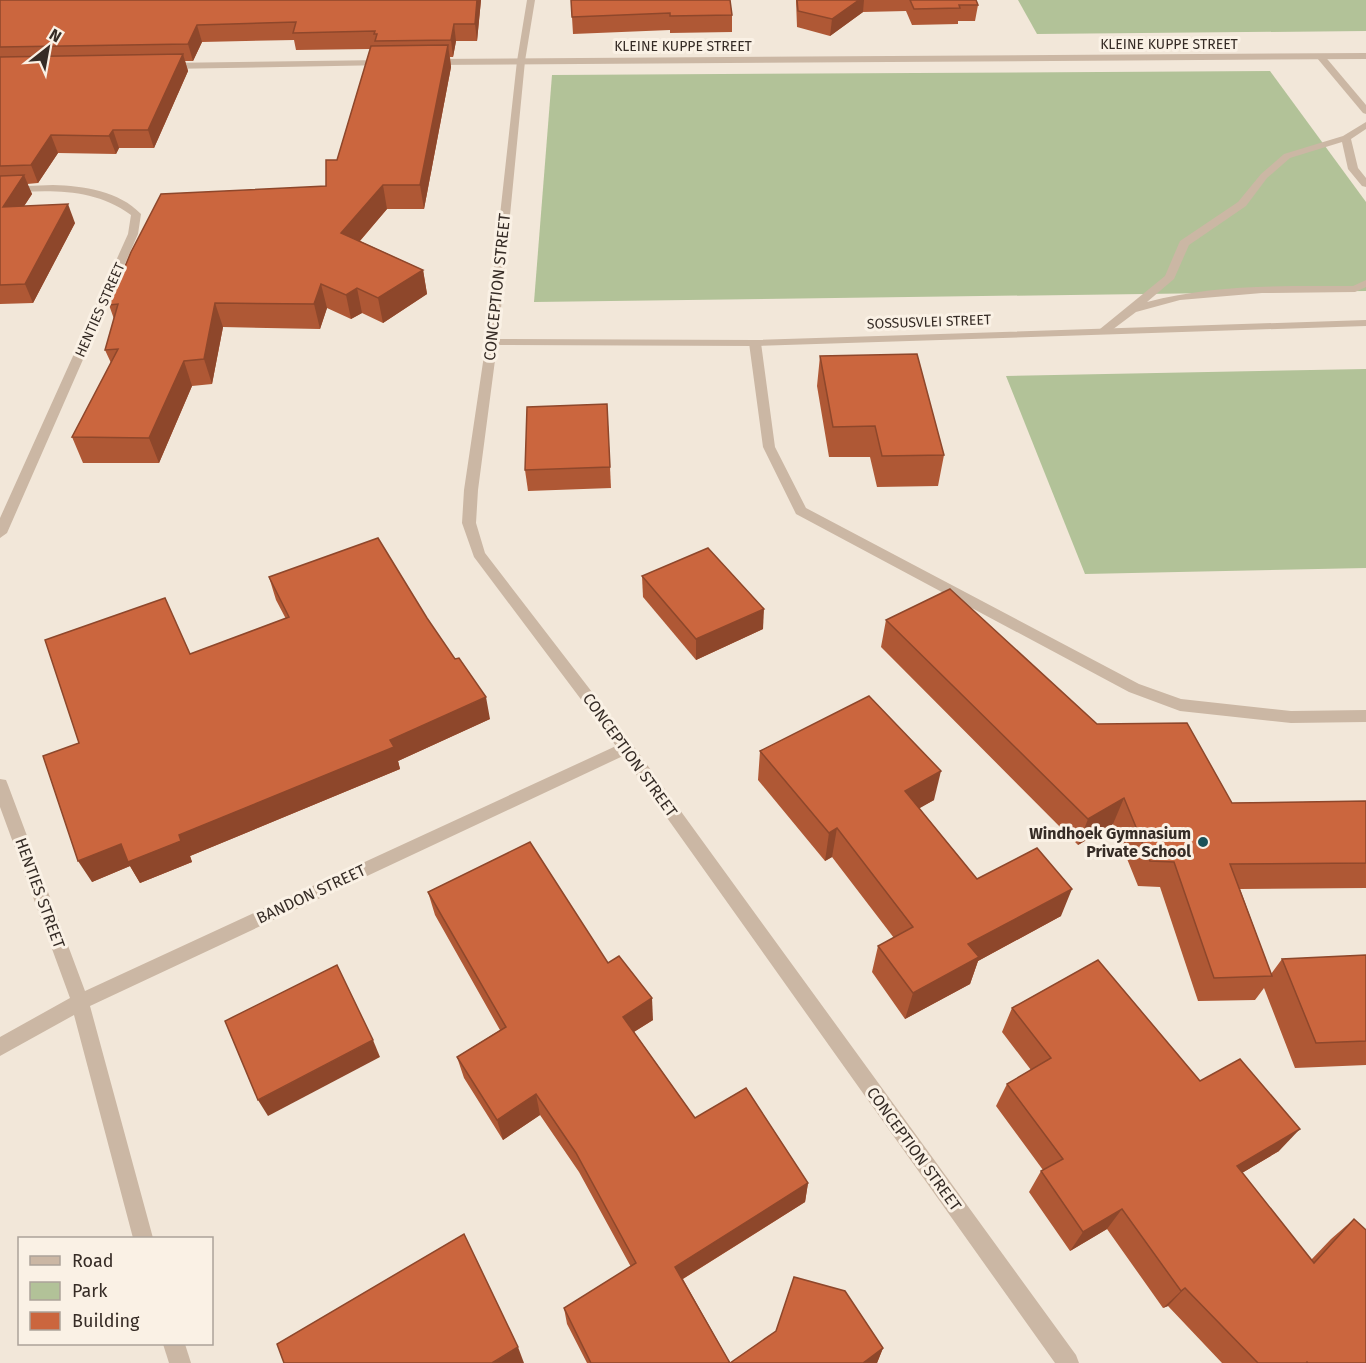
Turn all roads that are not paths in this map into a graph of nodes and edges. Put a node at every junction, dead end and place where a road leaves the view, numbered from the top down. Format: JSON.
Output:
{"nodes":[{"id":1,"x":531,"y":0,"type":"edge"},
{"id":2,"x":1320,"y":56,"type":"junction"},
{"id":3,"x":1366,"y":56,"type":"edge"},
{"id":4,"x":521,"y":61,"type":"junction"},
{"id":5,"x":390,"y":63,"type":"edge"},
{"id":6,"x":414,"y":63,"type":"edge"},
{"id":7,"x":154,"y":67,"type":"edge"},
{"id":8,"x":1366,"y":111,"type":"edge"},
{"id":9,"x":1366,"y":125,"type":"edge"},
{"id":10,"x":1346,"y":138,"type":"junction"},
{"id":11,"x":1366,"y":184,"type":"edge"},
{"id":12,"x":0,"y":190,"type":"edge"},
{"id":13,"x":1366,"y":284,"type":"edge"},
{"id":14,"x":1132,"y":310,"type":"junction"},
{"id":15,"x":1366,"y":323,"type":"edge"},
{"id":16,"x":1104,"y":331,"type":"junction"},
{"id":17,"x":492,"y":342,"type":"junction"},
{"id":18,"x":755,"y":343,"type":"junction"},
{"id":19,"x":0,"y":534,"type":"edge"},
{"id":20,"x":1366,"y":716,"type":"edge"},
{"id":21,"x":626,"y":748,"type":"junction"},
{"id":22,"x":0,"y":784,"type":"edge"},
{"id":23,"x":80,"y":1002,"type":"junction"},
{"id":24,"x":0,"y":1047,"type":"edge"},
{"id":25,"x":142,"y":1237,"type":"edge"},
{"id":26,"x":174,"y":1345,"type":"edge"},
{"id":27,"x":180,"y":1363,"type":"edge"},
{"id":28,"x":1068,"y":1363,"type":"edge"}],
"edges":[{"from":1,"to":4,"type":"street","name":"CONCEPTION STREET"},
{"from":2,"to":3,"type":"street","name":"KLEINE KUPPE STREET"},
{"from":2,"to":4,"type":"street","name":"KLEINE KUPPE STREET"},
{"from":2,"to":8,"type":"street"},
{"from":4,"to":6,"type":"street","name":"KLEINE KUPPE STREET"},
{"from":4,"to":17,"type":"street","name":"CONCEPTION STREET"},
{"from":5,"to":7,"type":"street"},
{"from":9,"to":10,"type":"street"},
{"from":10,"to":11,"type":"street"},
{"from":10,"to":14,"type":"street"},
{"from":12,"to":19,"type":"street","name":"HENTIES STREET"},
{"from":13,"to":14,"type":"street"},
{"from":14,"to":16,"type":"street"},
{"from":15,"to":16,"type":"street","name":"SOSSUSVLEI STREET"},
{"from":16,"to":18,"type":"street","name":"SOSSUSVLEI STREET"},
{"from":17,"to":18,"type":"street","name":"SOSSUSVLEI STREET"},
{"from":17,"to":21,"type":"street","name":"CONCEPTION STREET"},
{"from":18,"to":20,"type":"street"},
{"from":21,"to":23,"type":"street","name":"BANDON STREET"},
{"from":21,"to":28,"type":"street","name":"CONCEPTION STREET"},
{"from":22,"to":23,"type":"street","name":"HENTIES STREET"},
{"from":23,"to":24,"type":"street","name":"BANDON STREET"},
{"from":23,"to":25,"type":"street","name":"HENTIES STREET"},
{"from":26,"to":27,"type":"street"}]}
